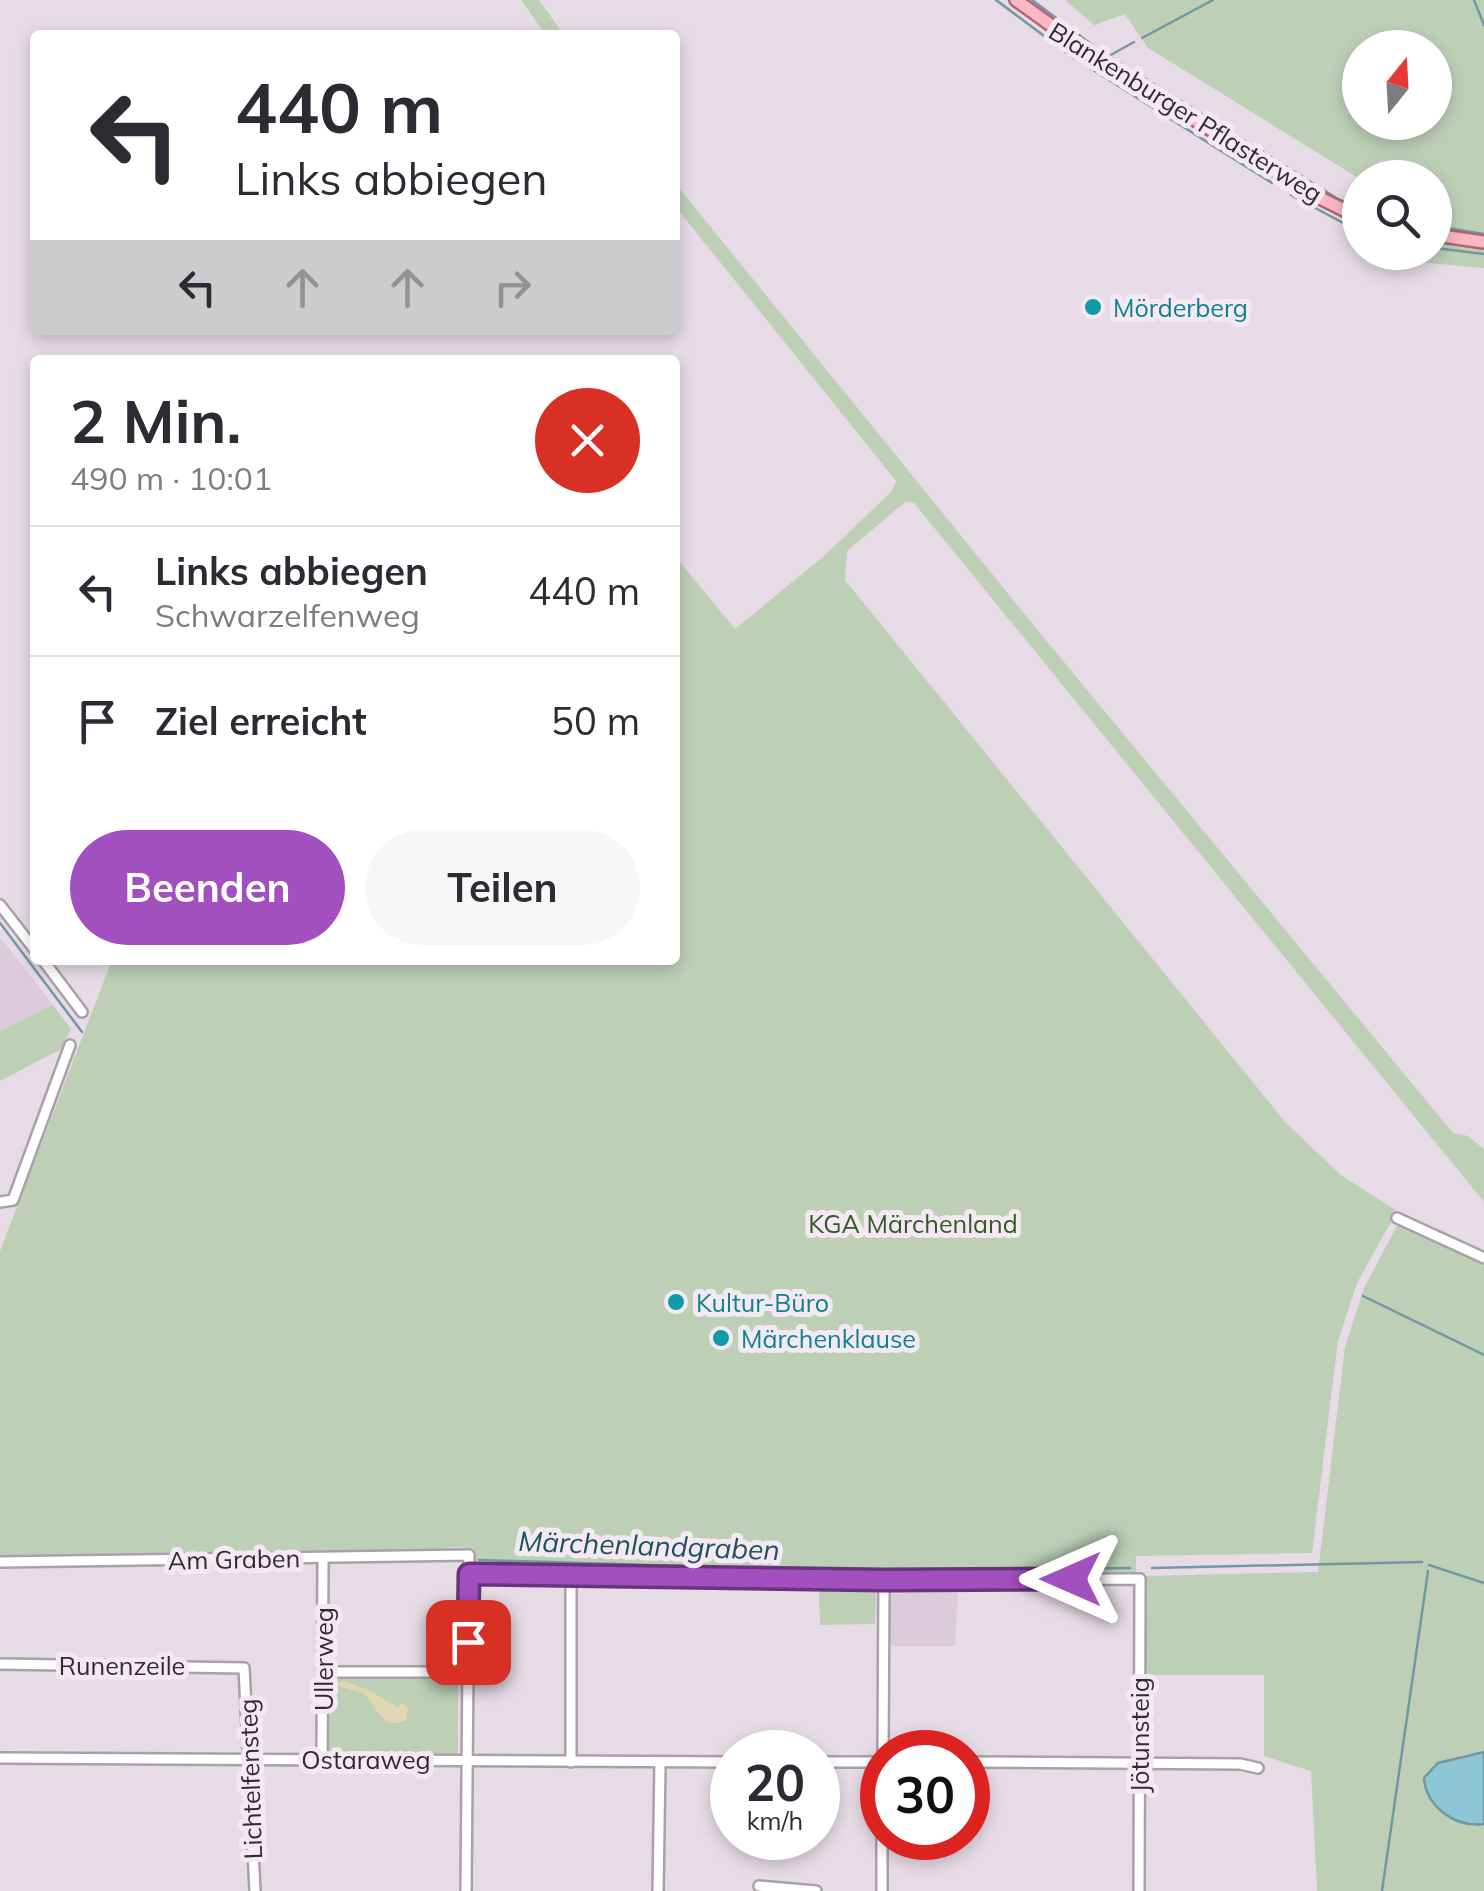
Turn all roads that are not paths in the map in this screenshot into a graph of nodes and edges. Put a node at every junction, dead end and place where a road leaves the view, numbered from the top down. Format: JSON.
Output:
{"nodes":[{"id":1,"x":1016,"y":0,"type":"edge"},
{"id":2,"x":1342,"y":209,"type":"edge"},
{"id":3,"x":1452,"y":237,"type":"edge"},
{"id":4,"x":1484,"y":242,"type":"edge"},
{"id":5,"x":0,"y":905,"type":"edge"},
{"id":6,"x":30,"y":944,"type":"edge"},
{"id":7,"x":47,"y":965,"type":"edge"},
{"id":8,"x":82,"y":1012,"type":"dead end"},
{"id":9,"x":70,"y":1045,"type":"dead end"},
{"id":10,"x":0,"y":1202,"type":"edge"},
{"id":11,"x":1397,"y":1218,"type":"dead end"},
{"id":12,"x":1484,"y":1258,"type":"edge"},
{"id":13,"x":323,"y":1558,"type":"junction"},
{"id":14,"x":0,"y":1562,"type":"edge"},
{"id":15,"x":469,"y":1574,"type":"junction"},
{"id":16,"x":571,"y":1576,"type":"junction"},
{"id":17,"x":884,"y":1580,"type":"junction"},
{"id":18,"x":0,"y":1664,"type":"edge"},
{"id":19,"x":244,"y":1668,"type":"joint"},
{"id":20,"x":323,"y":1672,"type":"junction"},
{"id":21,"x":468,"y":1672,"type":"junction"},
{"id":22,"x":883,"y":1730,"type":"edge"},
{"id":23,"x":0,"y":1758,"type":"edge"},
{"id":24,"x":322,"y":1759,"type":"junction"},
{"id":25,"x":250,"y":1760,"type":"junction"},
{"id":26,"x":468,"y":1760,"type":"junction"},
{"id":27,"x":571,"y":1762,"type":"junction"},
{"id":28,"x":660,"y":1762,"type":"junction"},
{"id":29,"x":710,"y":1762,"type":"edge"},
{"id":30,"x":990,"y":1762,"type":"edge"},
{"id":31,"x":1140,"y":1763,"type":"junction"},
{"id":32,"x":1258,"y":1768,"type":"dead end"},
{"id":33,"x":882,"y":1860,"type":"edge"},
{"id":34,"x":759,"y":1886,"type":"dead end"},
{"id":35,"x":255,"y":1891,"type":"edge"},
{"id":36,"x":466,"y":1891,"type":"edge"},
{"id":37,"x":658,"y":1891,"type":"edge"},
{"id":38,"x":816,"y":1891,"type":"edge"},
{"id":39,"x":882,"y":1891,"type":"edge"},
{"id":40,"x":1138,"y":1891,"type":"edge"}],
"edges":[{"from":1,"to":2,"type":"main road","name":"Blankenburger Pflasterweg"},
{"from":3,"to":4,"type":"main road"},
{"from":5,"to":6,"type":"street"},
{"from":7,"to":8,"type":"street"},
{"from":9,"to":10,"type":"street"},
{"from":11,"to":12,"type":"street"},
{"from":13,"to":14,"type":"street","name":"Am Graben"},
{"from":13,"to":15,"type":"street","name":"Am Graben"},
{"from":13,"to":20,"type":"street","name":"Ullerweg"},
{"from":15,"to":16,"type":"street"},
{"from":15,"to":21,"type":"street"},
{"from":16,"to":17,"type":"street"},
{"from":16,"to":27,"type":"street"},
{"from":17,"to":22,"type":"street"},
{"from":17,"to":31,"type":"street","name":"Jötunsteig"},
{"from":18,"to":19,"type":"street","name":"Runenzeile"},
{"from":19,"to":25,"type":"street","name":"Lichtelfensteg"},
{"from":20,"to":21,"type":"street"},
{"from":20,"to":24,"type":"street","name":"Ullerweg"},
{"from":21,"to":26,"type":"street"},
{"from":23,"to":25,"type":"street","name":"Ostaraweg"},
{"from":24,"to":25,"type":"street","name":"Ostaraweg"},
{"from":24,"to":26,"type":"street","name":"Ostaraweg"},
{"from":25,"to":35,"type":"street","name":"Lichtelfensteg"},
{"from":26,"to":27,"type":"street","name":"Ostaraweg"},
{"from":26,"to":36,"type":"street"},
{"from":27,"to":28,"type":"street","name":"Ostaraweg"},
{"from":28,"to":29,"type":"street","name":"Ostaraweg"},
{"from":28,"to":37,"type":"street"},
{"from":30,"to":31,"type":"street"},
{"from":31,"to":32,"type":"street"},
{"from":31,"to":40,"type":"street","name":"Jötunsteig"},
{"from":33,"to":39,"type":"street"},
{"from":34,"to":38,"type":"street"}]}
